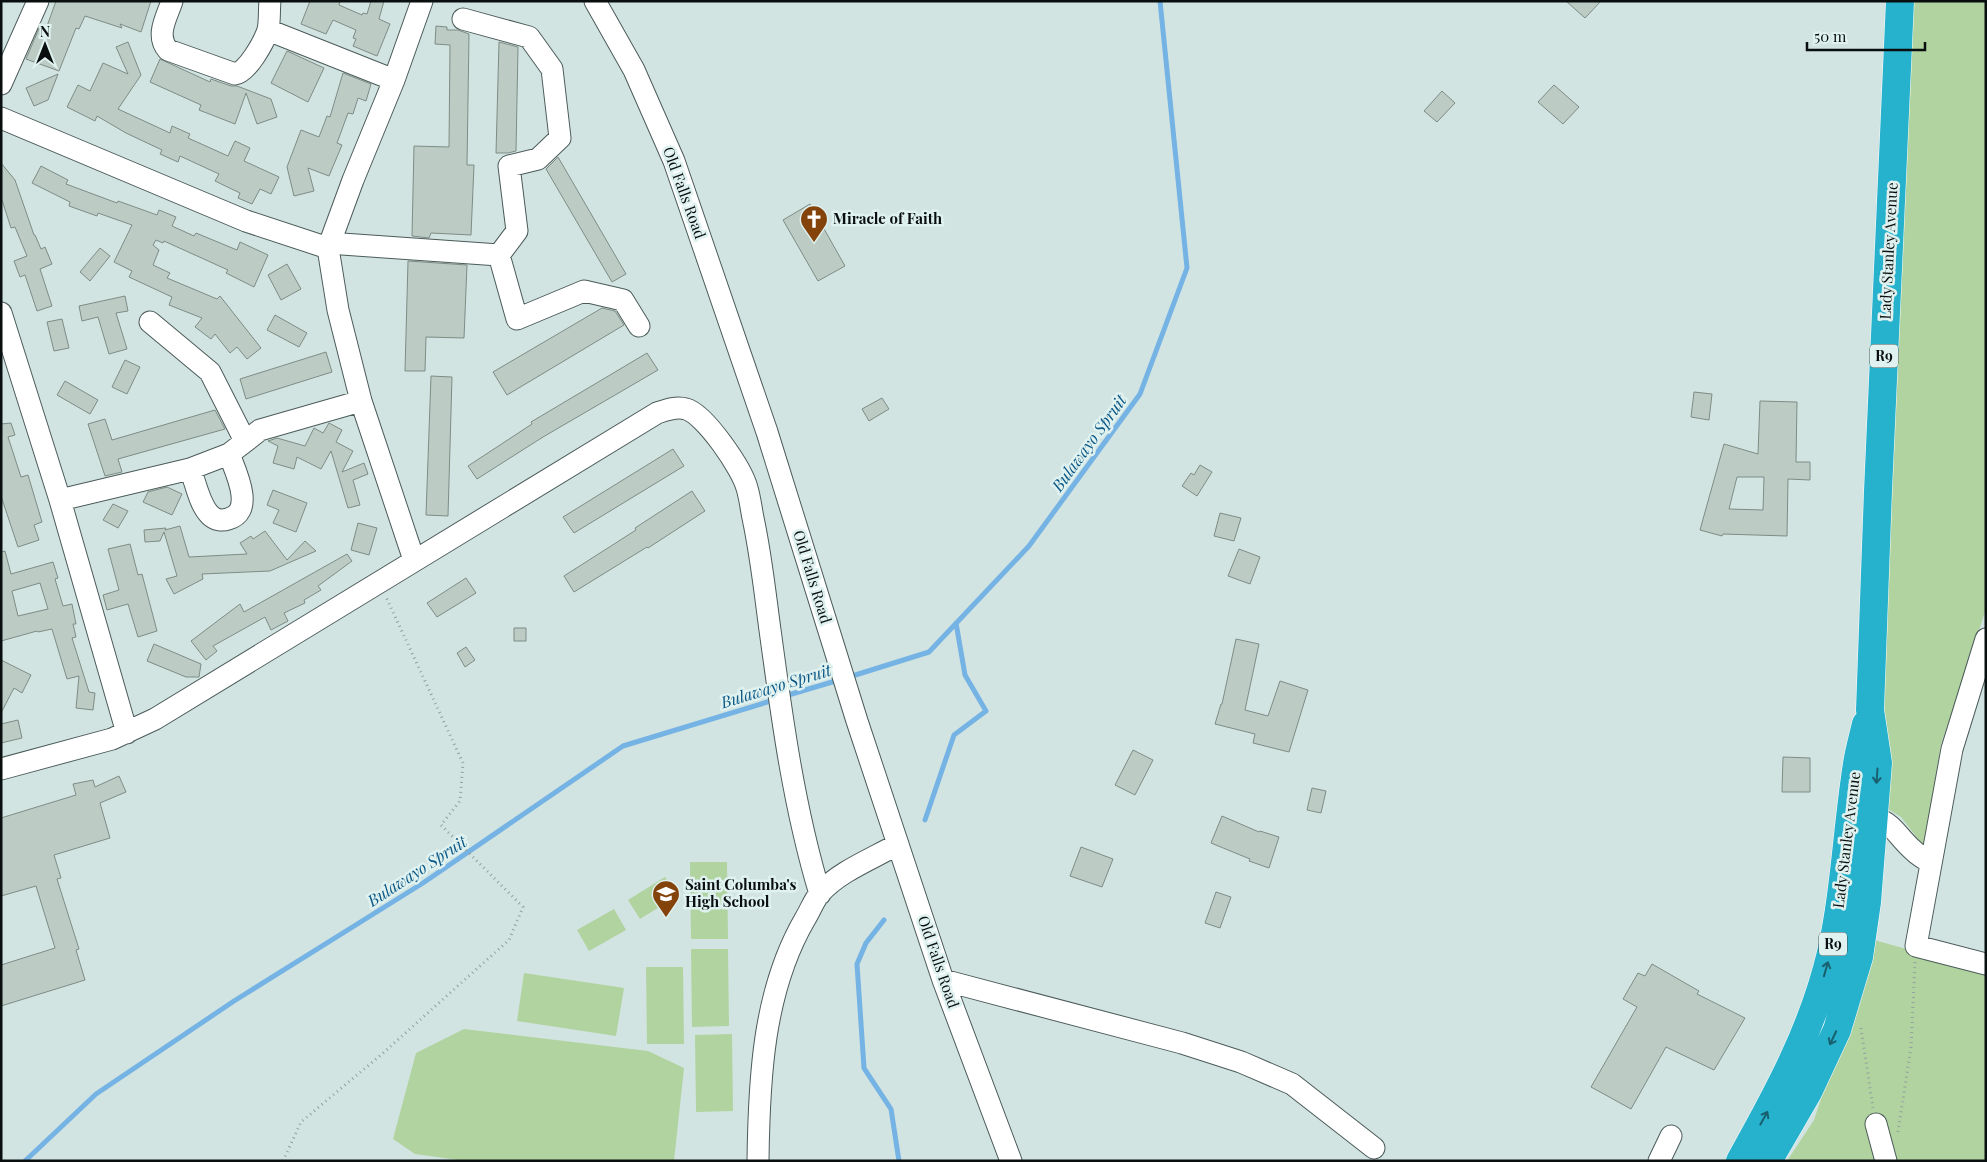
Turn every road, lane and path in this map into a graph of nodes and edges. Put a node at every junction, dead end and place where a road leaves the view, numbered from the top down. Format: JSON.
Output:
{"nodes":[{"id":1,"x":38,"y":1,"type":"edge"},
{"id":2,"x":172,"y":1,"type":"edge"},
{"id":3,"x":270,"y":1,"type":"edge"},
{"id":4,"x":422,"y":1,"type":"edge"},
{"id":5,"x":595,"y":1,"type":"edge"},
{"id":6,"x":1900,"y":1,"type":"edge"},
{"id":7,"x":464,"y":19,"type":"dead end"},
{"id":8,"x":268,"y":30,"type":"junction"},
{"id":9,"x":4,"y":73,"type":"edge"},
{"id":10,"x":394,"y":80,"type":"junction"},
{"id":11,"x":1,"y":118,"type":"edge"},
{"id":12,"x":329,"y":244,"type":"junction"},
{"id":13,"x":499,"y":255,"type":"junction"},
{"id":14,"x":1,"y":313,"type":"edge"},
{"id":15,"x":150,"y":322,"type":"dead end"},
{"id":16,"x":639,"y":326,"type":"dead end"},
{"id":17,"x":361,"y":401,"type":"junction"},
{"id":18,"x":245,"y":441,"type":"junction"},
{"id":19,"x":229,"y":454,"type":"junction"},
{"id":20,"x":190,"y":470,"type":"junction"},
{"id":21,"x":60,"y":500,"type":"junction"},
{"id":22,"x":414,"y":560,"type":"junction"},
{"id":23,"x":379,"y":582,"type":"junction"},
{"id":24,"x":1986,"y":639,"type":"edge"},
{"id":25,"x":126,"y":733,"type":"junction"},
{"id":26,"x":1,"y":769,"type":"edge"},
{"id":27,"x":1862,"y":817,"type":"junction"},
{"id":28,"x":898,"y":844,"type":"junction"},
{"id":29,"x":1931,"y":863,"type":"junction"},
{"id":30,"x":820,"y":894,"type":"junction"},
{"id":31,"x":1916,"y":946,"type":"junction"},
{"id":32,"x":1986,"y":964,"type":"edge"},
{"id":33,"x":943,"y":980,"type":"junction"},
{"id":34,"x":1860,"y":1023,"type":"dead end"},
{"id":35,"x":1876,"y":1124,"type":"joint"},
{"id":36,"x":1670,"y":1136,"type":"dead end"},
{"id":37,"x":1896,"y":1142,"type":"dead end"},
{"id":38,"x":1374,"y":1148,"type":"dead end"},
{"id":39,"x":283,"y":1161,"type":"edge"},
{"id":40,"x":758,"y":1161,"type":"edge"},
{"id":41,"x":1011,"y":1161,"type":"edge"},
{"id":42,"x":1659,"y":1161,"type":"edge"},
{"id":43,"x":1740,"y":1161,"type":"edge"},
{"id":44,"x":1768,"y":1161,"type":"edge"},
{"id":45,"x":1886,"y":1161,"type":"edge"}],
"edges":[{"from":1,"to":9,"type":"street"},
{"from":2,"to":8,"type":"street"},
{"from":3,"to":8,"type":"street"},
{"from":4,"to":10,"type":"street"},
{"from":5,"to":28,"type":"street","name":"Old Falls Road"},
{"from":6,"to":27,"type":"highway","name":"Lady Stanley Avenue","number":"R9"},
{"from":7,"to":13,"type":"street"},
{"from":8,"to":10,"type":"street"},
{"from":10,"to":12,"type":"street"},
{"from":11,"to":12,"type":"street"},
{"from":12,"to":13,"type":"street"},
{"from":12,"to":17,"type":"street"},
{"from":13,"to":16,"type":"street"},
{"from":14,"to":21,"type":"street"},
{"from":15,"to":18,"type":"street"},
{"from":17,"to":18,"type":"street"},
{"from":17,"to":22,"type":"street"},
{"from":18,"to":19,"type":"street"},
{"from":19,"to":20,"type":"street"},
{"from":19,"to":20,"type":"street"},
{"from":20,"to":21,"type":"street"},
{"from":21,"to":25,"type":"street"},
{"from":22,"to":23,"type":"street"},
{"from":22,"to":30,"type":"street"},
{"from":23,"to":25,"type":"street"},
{"from":23,"to":39,"type":"path"},
{"from":24,"to":29,"type":"street"},
{"from":25,"to":26,"type":"street"},
{"from":27,"to":29,"type":"street"},
{"from":43,"to":27,"type":"highway","name":"Lady Stanley Avenue","number":"R9","one_way":true},
{"from":27,"to":44,"type":"highway","name":"Lady Stanley Avenue","number":"R9","one_way":true},
{"from":28,"to":30,"type":"street"},
{"from":28,"to":33,"type":"street","name":"Old Falls Road"},
{"from":29,"to":31,"type":"street"},
{"from":30,"to":40,"type":"street"},
{"from":31,"to":32,"type":"street"},
{"from":31,"to":37,"type":"path"},
{"from":33,"to":38,"type":"street"},
{"from":33,"to":41,"type":"street","name":"Old Falls Road"},
{"from":34,"to":35,"type":"path"},
{"from":35,"to":45,"type":"street"},
{"from":36,"to":42,"type":"street"}]}
